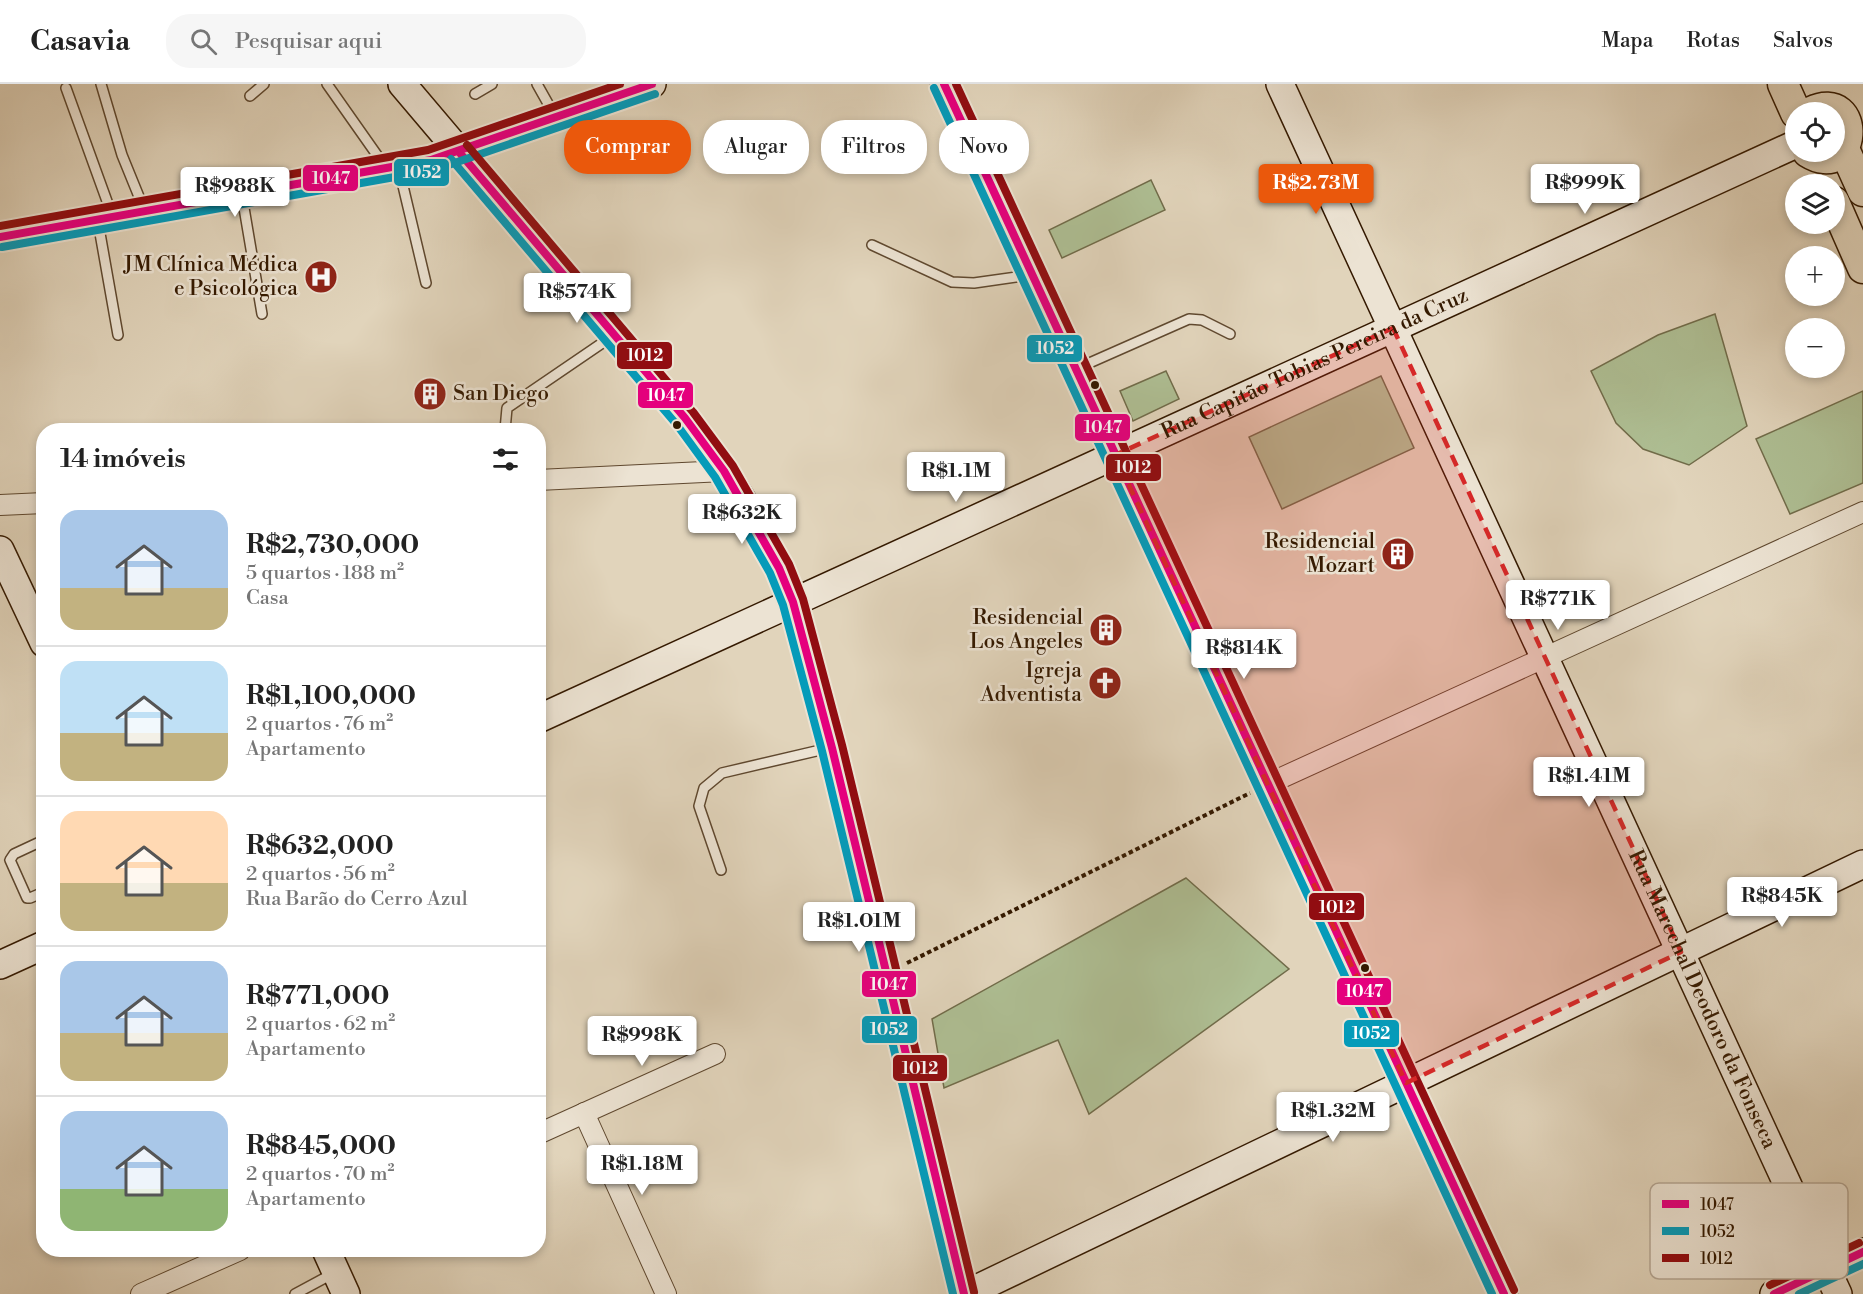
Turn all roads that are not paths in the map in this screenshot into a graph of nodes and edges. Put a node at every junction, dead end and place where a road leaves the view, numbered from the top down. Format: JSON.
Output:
{"nodes":[{"id":1,"x":101,"y":84,"type":"edge"},
{"id":2,"x":264,"y":84,"type":"edge"},
{"id":3,"x":327,"y":84,"type":"edge"},
{"id":4,"x":402,"y":84,"type":"edge"},
{"id":5,"x":492,"y":84,"type":"edge"},
{"id":6,"x":537,"y":84,"type":"edge"},
{"id":7,"x":652,"y":84,"type":"edge"},
{"id":8,"x":944,"y":84,"type":"edge"},
{"id":9,"x":1280,"y":84,"type":"edge"},
{"id":10,"x":1783,"y":84,"type":"edge"},
{"id":11,"x":66,"y":88,"type":"dead end"},
{"id":12,"x":475,"y":94,"type":"dead end"},
{"id":13,"x":250,"y":96,"type":"dead end"},
{"id":14,"x":1791,"y":102,"type":"edge"},
{"id":15,"x":556,"y":118,"type":"junction"},
{"id":16,"x":1845,"y":143,"type":"edge"},
{"id":17,"x":459,"y":152,"type":"junction"},
{"id":18,"x":1785,"y":159,"type":"edge"},
{"id":19,"x":393,"y":168,"type":"junction"},
{"id":20,"x":1863,"y":191,"type":"edge"},
{"id":21,"x":242,"y":194,"type":"junction"},
{"id":22,"x":145,"y":211,"type":"junction"},
{"id":23,"x":105,"y":218,"type":"junction"},
{"id":24,"x":1845,"y":227,"type":"edge"},
{"id":25,"x":0,"y":237,"type":"edge"},
{"id":26,"x":872,"y":245,"type":"dead end"},
{"id":27,"x":1863,"y":268,"type":"edge"},
{"id":28,"x":1032,"y":275,"type":"junction"},
{"id":29,"x":426,"y":283,"type":"dead end"},
{"id":30,"x":262,"y":315,"type":"dead end"},
{"id":31,"x":1393,"y":328,"type":"junction"},
{"id":32,"x":616,"y":334,"type":"junction"},
{"id":33,"x":1230,"y":334,"type":"dead end"},
{"id":34,"x":118,"y":335,"type":"dead end"},
{"id":35,"x":1076,"y":370,"type":"junction"},
{"id":36,"x":506,"y":423,"type":"edge"},
{"id":37,"x":1115,"y":455,"type":"junction"},
{"id":38,"x":724,"y":471,"type":"junction"},
{"id":39,"x":546,"y":480,"type":"edge"},
{"id":40,"x":36,"y":503,"type":"edge"},
{"id":41,"x":0,"y":505,"type":"edge"},
{"id":42,"x":1863,"y":512,"type":"edge"},
{"id":43,"x":0,"y":550,"type":"edge"},
{"id":44,"x":793,"y":602,"type":"junction"},
{"id":45,"x":36,"y":627,"type":"edge"},
{"id":46,"x":1544,"y":657,"type":"junction"},
{"id":47,"x":546,"y":715,"type":"edge"},
{"id":48,"x":832,"y":748,"type":"junction"},
{"id":49,"x":1268,"y":784,"type":"junction"},
{"id":50,"x":36,"y":844,"type":"edge"},
{"id":51,"x":1863,"y":864,"type":"edge"},
{"id":52,"x":721,"y":870,"type":"dead end"},
{"id":53,"x":36,"y":895,"type":"edge"},
{"id":54,"x":36,"y":949,"type":"edge"},
{"id":55,"x":1681,"y":952,"type":"junction"},
{"id":56,"x":0,"y":965,"type":"edge"},
{"id":57,"x":715,"y":1054,"type":"dead end"},
{"id":58,"x":1406,"y":1083,"type":"junction"},
{"id":59,"x":584,"y":1113,"type":"junction"},
{"id":60,"x":546,"y":1130,"type":"edge"},
{"id":61,"x":1787,"y":1183,"type":"edge"},
{"id":62,"x":1863,"y":1252,"type":"edge"},
{"id":63,"x":224,"y":1257,"type":"edge"},
{"id":64,"x":1848,"y":1259,"type":"edge"},
{"id":65,"x":336,"y":1272,"type":"edge"},
{"id":66,"x":1805,"y":1279,"type":"edge"},
{"id":67,"x":1831,"y":1279,"type":"edge"},
{"id":68,"x":141,"y":1294,"type":"edge"},
{"id":69,"x":294,"y":1294,"type":"edge"},
{"id":70,"x":666,"y":1294,"type":"edge"},
{"id":71,"x":965,"y":1294,"type":"edge"},
{"id":72,"x":1504,"y":1294,"type":"edge"},
{"id":73,"x":1774,"y":1294,"type":"edge"},
{"id":74,"x":1838,"y":1294,"type":"edge"}],
"edges":[{"from":1,"to":22,"type":"lane"},
{"from":2,"to":13,"type":"lane"},
{"from":3,"to":19,"type":"lane"},
{"from":4,"to":17,"type":"street"},
{"from":5,"to":12,"type":"lane"},
{"from":6,"to":15,"type":"lane"},
{"from":7,"to":15,"type":"street"},
{"from":8,"to":28,"type":"street"},
{"from":9,"to":31,"type":"street","name":"Rua Marechal Deodoro da Fonseca"},
{"from":10,"to":14,"type":"main road"},
{"from":11,"to":23,"type":"lane"},
{"from":15,"to":17,"type":"street"},
{"from":16,"to":20,"type":"main road"},
{"from":17,"to":19,"type":"street"},
{"from":17,"to":32,"type":"street"},
{"from":18,"to":31,"type":"street","name":"Rua Capitão Tobias Pereira da Cruz"},
{"from":19,"to":21,"type":"street"},
{"from":19,"to":29,"type":"lane"},
{"from":21,"to":22,"type":"street"},
{"from":21,"to":30,"type":"lane"},
{"from":22,"to":23,"type":"street"},
{"from":23,"to":25,"type":"street"},
{"from":23,"to":34,"type":"lane"},
{"from":24,"to":27,"type":"main road"},
{"from":26,"to":28,"type":"lane"},
{"from":28,"to":35,"type":"street"},
{"from":31,"to":37,"type":"street","name":"Rua Capitão Tobias Pereira da Cruz"},
{"from":31,"to":46,"type":"street","name":"Rua Marechal Deodoro da Fonseca"},
{"from":32,"to":36,"type":"lane"},
{"from":32,"to":38,"type":"street"},
{"from":33,"to":35,"type":"lane"},
{"from":35,"to":37,"type":"street"},
{"from":37,"to":44,"type":"street","name":"Rua Capitão Tobias Pereira da Cruz"},
{"from":37,"to":49,"type":"street"},
{"from":38,"to":39,"type":"street"},
{"from":38,"to":44,"type":"street"},
{"from":40,"to":41,"type":"street"},
{"from":42,"to":46,"type":"street"},
{"from":43,"to":45,"type":"street"},
{"from":44,"to":47,"type":"street","name":"Rua Capitão Tobias Pereira da Cruz"},
{"from":44,"to":48,"type":"street"},
{"from":46,"to":49,"type":"street"},
{"from":46,"to":55,"type":"street","name":"Rua Marechal Deodoro da Fonseca"},
{"from":48,"to":52,"type":"lane"},
{"from":48,"to":71,"type":"street"},
{"from":49,"to":58,"type":"street"},
{"from":50,"to":53,"type":"lane"},
{"from":51,"to":55,"type":"street"},
{"from":54,"to":56,"type":"street"},
{"from":55,"to":58,"type":"street"},
{"from":55,"to":61,"type":"street","name":"Rua Marechal Deodoro da Fonseca"},
{"from":57,"to":59,"type":"street"},
{"from":58,"to":71,"type":"street"},
{"from":58,"to":72,"type":"street"},
{"from":59,"to":60,"type":"street"},
{"from":59,"to":70,"type":"street"},
{"from":62,"to":64,"type":"street"},
{"from":63,"to":68,"type":"street"},
{"from":65,"to":69,"type":"lane"},
{"from":66,"to":73,"type":"street"},
{"from":67,"to":74,"type":"street","name":"Rua Marechal Deodoro da Fonseca"}]}
